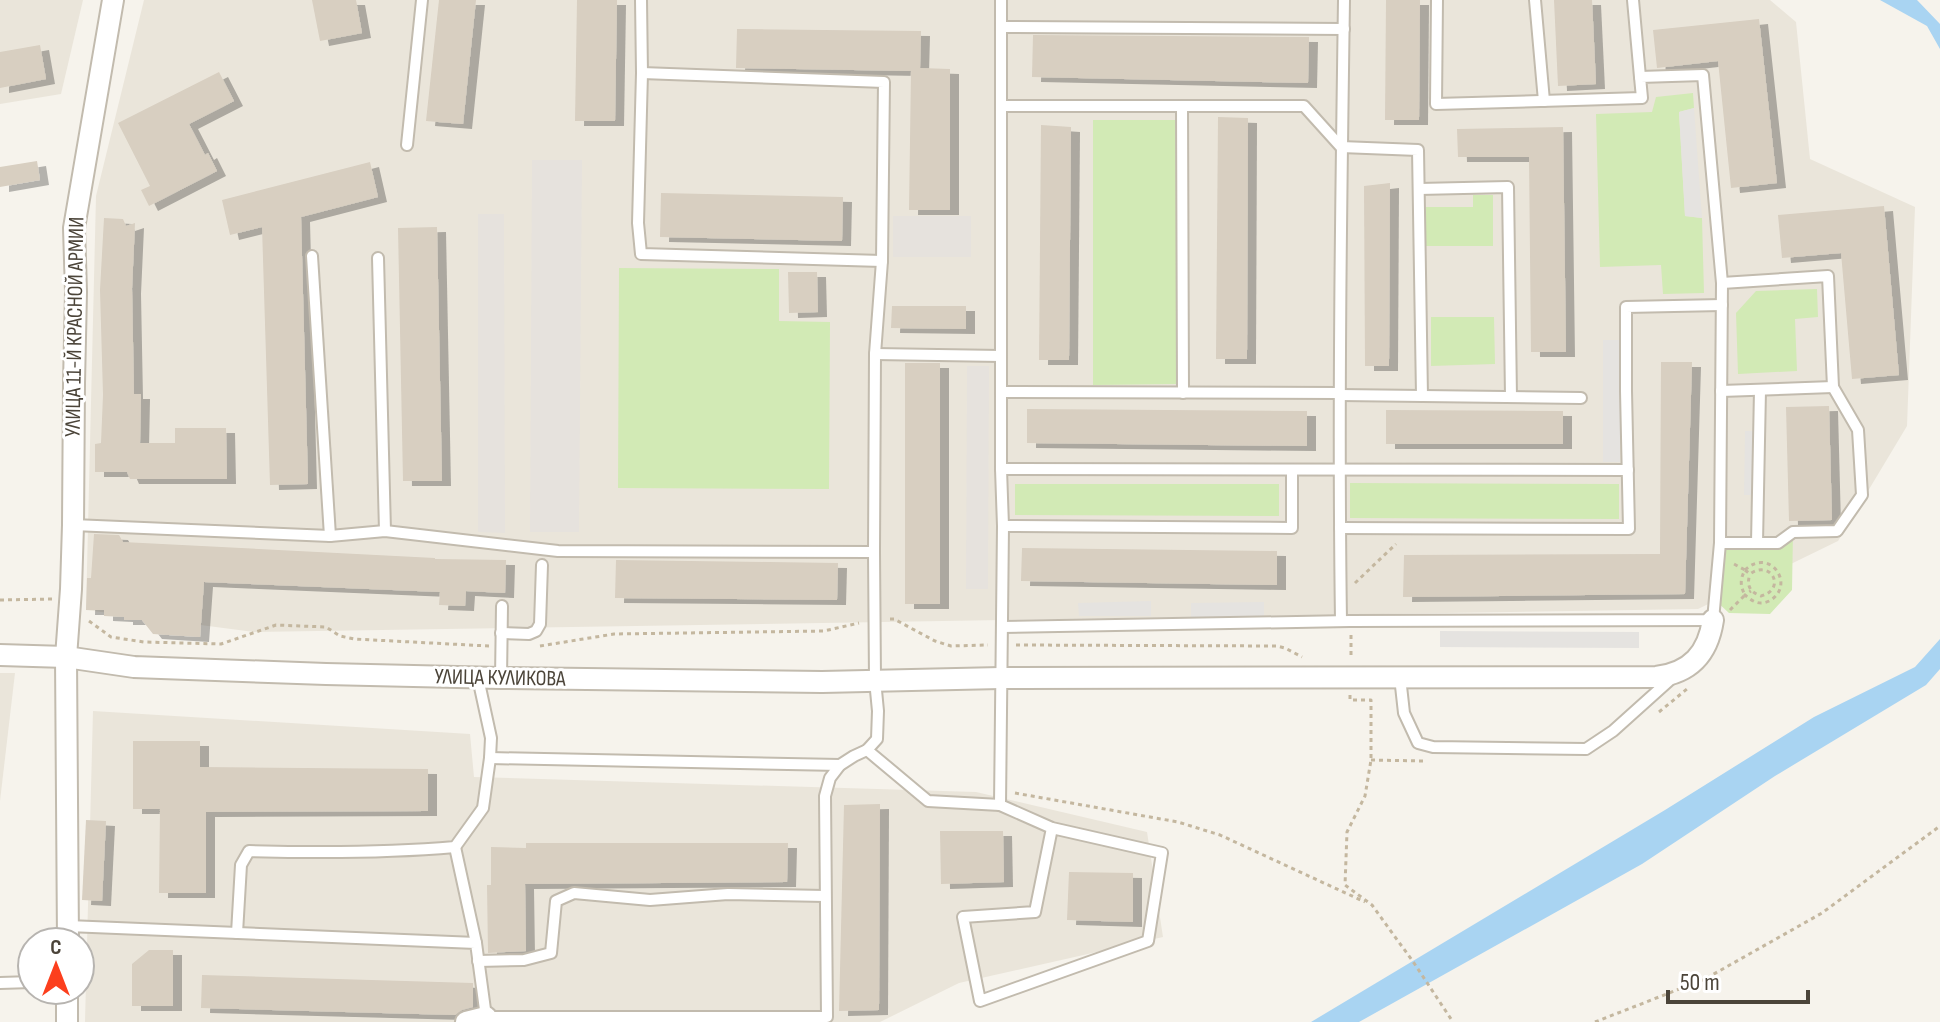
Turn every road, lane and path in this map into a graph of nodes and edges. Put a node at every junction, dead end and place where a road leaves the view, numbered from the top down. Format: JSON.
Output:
{"nodes":[{"id":1,"x":113,"y":0,"type":"edge"},
{"id":2,"x":422,"y":0,"type":"edge"},
{"id":3,"x":641,"y":0,"type":"edge"},
{"id":4,"x":1011,"y":0,"type":"edge"},
{"id":5,"x":1344,"y":0,"type":"edge"},
{"id":6,"x":1437,"y":0,"type":"edge"},
{"id":7,"x":1535,"y":0,"type":"edge"},
{"id":8,"x":1633,"y":0,"type":"edge"},
{"id":9,"x":1001,"y":4,"type":"edge"},
{"id":10,"x":1001,"y":27,"type":"junction"},
{"id":11,"x":1344,"y":29,"type":"junction"},
{"id":12,"x":642,"y":73,"type":"junction"},
{"id":13,"x":1640,"y":77,"type":"junction"},
{"id":14,"x":1544,"y":101,"type":"junction"},
{"id":15,"x":1001,"y":106,"type":"junction"},
{"id":16,"x":1182,"y":106,"type":"junction"},
{"id":17,"x":407,"y":145,"type":"dead end"},
{"id":18,"x":1341,"y":147,"type":"junction"},
{"id":19,"x":1419,"y":189,"type":"junction"},
{"id":20,"x":312,"y":256,"type":"dead end"},
{"id":21,"x":378,"y":258,"type":"dead end"},
{"id":22,"x":882,"y":261,"type":"junction"},
{"id":23,"x":1722,"y":283,"type":"junction"},
{"id":24,"x":1722,"y":305,"type":"junction"},
{"id":25,"x":875,"y":354,"type":"junction"},
{"id":26,"x":1001,"y":356,"type":"junction"},
{"id":27,"x":1833,"y":387,"type":"junction"},
{"id":28,"x":1760,"y":390,"type":"junction"},
{"id":29,"x":1721,"y":391,"type":"junction"},
{"id":30,"x":1001,"y":392,"type":"junction"},
{"id":31,"x":1183,"y":393,"type":"junction"},
{"id":32,"x":1340,"y":394,"type":"junction"},
{"id":33,"x":1422,"y":396,"type":"junction"},
{"id":34,"x":1511,"y":397,"type":"junction"},
{"id":35,"x":1581,"y":398,"type":"dead end"},
{"id":36,"x":1001,"y":469,"type":"junction"},
{"id":37,"x":1292,"y":470,"type":"junction"},
{"id":38,"x":1340,"y":470,"type":"junction"},
{"id":39,"x":1628,"y":470,"type":"junction"},
{"id":40,"x":73,"y":525,"type":"junction"},
{"id":41,"x":1003,"y":526,"type":"junction"},
{"id":42,"x":1340,"y":528,"type":"junction"},
{"id":43,"x":1412,"y":528,"type":"junction"},
{"id":44,"x":385,"y":531,"type":"junction"},
{"id":45,"x":330,"y":536,"type":"junction"},
{"id":46,"x":1720,"y":543,"type":"junction"},
{"id":47,"x":1757,"y":543,"type":"junction"},
{"id":48,"x":874,"y":552,"type":"junction"},
{"id":49,"x":1728,"y":560,"type":"dead end"},
{"id":50,"x":1760,"y":562,"type":"junction"},
{"id":51,"x":542,"y":565,"type":"dead end"},
{"id":52,"x":1761,"y":569,"type":"junction"},
{"id":53,"x":1777,"y":569,"type":"junction"},
{"id":54,"x":1745,"y":570,"type":"junction"},
{"id":55,"x":1750,"y":574,"type":"junction"},
{"id":56,"x":1772,"y":575,"type":"junction"},
{"id":57,"x":1772,"y":590,"type":"junction"},
{"id":58,"x":1751,"y":591,"type":"junction"},
{"id":59,"x":1778,"y":594,"type":"junction"},
{"id":60,"x":1745,"y":595,"type":"junction"},
{"id":61,"x":1341,"y":596,"type":"junction"},
{"id":62,"x":1761,"y":596,"type":"junction"},
{"id":63,"x":71,"y":598,"type":"junction"},
{"id":64,"x":0,"y":600,"type":"edge"},
{"id":65,"x":1761,"y":603,"type":"junction"},
{"id":66,"x":502,"y":606,"type":"dead end"},
{"id":67,"x":1720,"y":617,"type":"junction"},
{"id":68,"x":875,"y":619,"type":"junction"},
{"id":69,"x":1346,"y":621,"type":"junction"},
{"id":70,"x":1002,"y":627,"type":"junction"},
{"id":71,"x":501,"y":633,"type":"junction"},
{"id":72,"x":1001,"y":645,"type":"junction"},
{"id":73,"x":501,"y":646,"type":"junction"},
{"id":74,"x":533,"y":647,"type":"dead end"},
{"id":75,"x":0,"y":655,"type":"edge"},
{"id":76,"x":66,"y":657,"type":"junction"},
{"id":77,"x":1313,"y":660,"type":"dead end"},
{"id":78,"x":1351,"y":677,"type":"junction"},
{"id":79,"x":1400,"y":677,"type":"junction"},
{"id":80,"x":478,"y":678,"type":"junction"},
{"id":81,"x":501,"y":678,"type":"junction"},
{"id":82,"x":1001,"y":678,"type":"junction"},
{"id":83,"x":1686,"y":678,"type":"junction"},
{"id":84,"x":875,"y":680,"type":"junction"},
{"id":85,"x":1658,"y":712,"type":"dead end"},
{"id":86,"x":867,"y":750,"type":"junction"},
{"id":87,"x":490,"y":758,"type":"junction"},
{"id":88,"x":1371,"y":760,"type":"junction"},
{"id":89,"x":1431,"y":761,"type":"dead end"},
{"id":90,"x":840,"y":765,"type":"junction"},
{"id":91,"x":999,"y":791,"type":"junction"},
{"id":92,"x":1000,"y":805,"type":"junction"},
{"id":93,"x":1940,"y":826,"type":"edge"},
{"id":94,"x":1052,"y":828,"type":"junction"},
{"id":95,"x":455,"y":847,"type":"junction"},
{"id":96,"x":825,"y":896,"type":"junction"},
{"id":97,"x":1372,"y":905,"type":"junction"},
{"id":98,"x":68,"y":926,"type":"edge"},
{"id":99,"x":237,"y":933,"type":"junction"},
{"id":100,"x":96,"y":934,"type":"edge"},
{"id":101,"x":476,"y":943,"type":"junction"},
{"id":102,"x":478,"y":961,"type":"junction"},
{"id":103,"x":476,"y":1019,"type":"edge"},
{"id":104,"x":1452,"y":1020,"type":"edge"},
{"id":105,"x":1595,"y":1022,"type":"edge"}],
"edges":[{"from":1,"to":40,"type":"street","name":"УЛИЦА 11-Й КРАСНОЙ АРМИИ"},
{"from":2,"to":17,"type":"lane"},
{"from":3,"to":12,"type":"lane"},
{"from":4,"to":9,"type":"lane"},
{"from":5,"to":11,"type":"lane"},
{"from":6,"to":14,"type":"lane"},
{"from":7,"to":14,"type":"lane"},
{"from":8,"to":13,"type":"lane"},
{"from":9,"to":10,"type":"lane"},
{"from":10,"to":11,"type":"lane"},
{"from":10,"to":15,"type":"lane"},
{"from":11,"to":18,"type":"lane"},
{"from":12,"to":22,"type":"lane"},
{"from":12,"to":22,"type":"lane"},
{"from":13,"to":14,"type":"lane"},
{"from":13,"to":23,"type":"lane"},
{"from":15,"to":16,"type":"lane"},
{"from":15,"to":26,"type":"lane"},
{"from":16,"to":18,"type":"lane"},
{"from":16,"to":31,"type":"lane"},
{"from":18,"to":19,"type":"lane"},
{"from":18,"to":32,"type":"lane"},
{"from":19,"to":33,"type":"lane"},
{"from":19,"to":34,"type":"lane"},
{"from":20,"to":45,"type":"lane"},
{"from":21,"to":44,"type":"lane"},
{"from":22,"to":25,"type":"lane"},
{"from":23,"to":24,"type":"lane"},
{"from":23,"to":27,"type":"lane"},
{"from":24,"to":29,"type":"lane"},
{"from":24,"to":39,"type":"lane"},
{"from":25,"to":26,"type":"lane"},
{"from":25,"to":48,"type":"lane"},
{"from":26,"to":30,"type":"lane"},
{"from":27,"to":28,"type":"lane"},
{"from":27,"to":47,"type":"lane"},
{"from":28,"to":29,"type":"lane"},
{"from":28,"to":47,"type":"lane"},
{"from":29,"to":46,"type":"lane"},
{"from":30,"to":31,"type":"lane"},
{"from":30,"to":36,"type":"lane"},
{"from":31,"to":32,"type":"lane"},
{"from":32,"to":33,"type":"lane"},
{"from":32,"to":38,"type":"lane"},
{"from":33,"to":34,"type":"lane"},
{"from":34,"to":35,"type":"lane"},
{"from":36,"to":37,"type":"lane"},
{"from":36,"to":41,"type":"lane"},
{"from":37,"to":38,"type":"lane"},
{"from":37,"to":41,"type":"lane"},
{"from":38,"to":39,"type":"lane"},
{"from":38,"to":42,"type":"lane"},
{"from":39,"to":43,"type":"lane"},
{"from":40,"to":45,"type":"lane"},
{"from":40,"to":63,"type":"street","name":"УЛИЦА 11-Й КРАСНОЙ АРМИИ"},
{"from":41,"to":70,"type":"lane"},
{"from":42,"to":43,"type":"lane"},
{"from":42,"to":61,"type":"lane"},
{"from":43,"to":61,"type":"path"},
{"from":44,"to":45,"type":"lane"},
{"from":44,"to":48,"type":"lane"},
{"from":46,"to":47,"type":"lane"},
{"from":46,"to":67,"type":"lane"},
{"from":48,"to":68,"type":"lane"},
{"from":49,"to":54,"type":"path"},
{"from":50,"to":52,"type":"path"},
{"from":50,"to":53,"type":"path"},
{"from":50,"to":54,"type":"path"},
{"from":51,"to":71,"type":"lane"},
{"from":52,"to":55,"type":"path"},
{"from":52,"to":56,"type":"path"},
{"from":53,"to":56,"type":"path"},
{"from":53,"to":59,"type":"path"},
{"from":54,"to":55,"type":"path"},
{"from":54,"to":60,"type":"path"},
{"from":55,"to":58,"type":"path"},
{"from":56,"to":57,"type":"path"},
{"from":57,"to":59,"type":"path"},
{"from":57,"to":62,"type":"path"},
{"from":58,"to":60,"type":"path"},
{"from":58,"to":62,"type":"path"},
{"from":59,"to":65,"type":"path"},
{"from":60,"to":65,"type":"path"},
{"from":60,"to":67,"type":"path"},
{"from":61,"to":69,"type":"lane"},
{"from":62,"to":65,"type":"path"},
{"from":63,"to":64,"type":"path"},
{"from":63,"to":73,"type":"path"},
{"from":63,"to":76,"type":"street","name":"УЛИЦА 11-Й КРАСНОЙ АРМИИ"},
{"from":66,"to":71,"type":"lane"},
{"from":67,"to":69,"type":"lane"},
{"from":67,"to":83,"type":"street"},
{"from":68,"to":72,"type":"path"},
{"from":68,"to":74,"type":"path"},
{"from":68,"to":84,"type":"lane"},
{"from":69,"to":70,"type":"lane"},
{"from":69,"to":78,"type":"path"},
{"from":70,"to":72,"type":"lane"},
{"from":71,"to":73,"type":"lane"},
{"from":72,"to":77,"type":"path"},
{"from":72,"to":82,"type":"lane"},
{"from":73,"to":81,"type":"lane"},
{"from":75,"to":76,"type":"street","name":"УЛИЦА КУЛИКОВА"},
{"from":76,"to":80,"type":"street","name":"УЛИЦА КУЛИКОВА"},
{"from":76,"to":98,"type":"street","name":"УЛИЦА 11-Й КРАСНОЙ АРМИИ"},
{"from":78,"to":79,"type":"street","name":"УЛИЦА КУЛИКОВА"},
{"from":78,"to":82,"type":"street","name":"УЛИЦА КУЛИКОВА"},
{"from":78,"to":88,"type":"path"},
{"from":79,"to":83,"type":"street","name":"УЛИЦА КУЛИКОВА"},
{"from":79,"to":83,"type":"lane"},
{"from":80,"to":81,"type":"street","name":"УЛИЦА КУЛИКОВА"},
{"from":80,"to":87,"type":"lane"},
{"from":81,"to":84,"type":"street","name":"УЛИЦА КУЛИКОВА"},
{"from":82,"to":84,"type":"street","name":"УЛИЦА КУЛИКОВА"},
{"from":82,"to":91,"type":"lane"},
{"from":83,"to":85,"type":"path"},
{"from":84,"to":86,"type":"lane"},
{"from":86,"to":90,"type":"lane"},
{"from":86,"to":92,"type":"lane"},
{"from":87,"to":90,"type":"lane"},
{"from":87,"to":95,"type":"lane"},
{"from":88,"to":89,"type":"path"},
{"from":88,"to":97,"type":"path"},
{"from":90,"to":96,"type":"lane"},
{"from":91,"to":92,"type":"lane"},
{"from":91,"to":97,"type":"path"},
{"from":92,"to":94,"type":"lane"},
{"from":93,"to":105,"type":"path"},
{"from":94,"to":94,"type":"lane"},
{"from":95,"to":99,"type":"lane"},
{"from":95,"to":101,"type":"lane"},
{"from":96,"to":102,"type":"lane"},
{"from":96,"to":103,"type":"lane"},
{"from":97,"to":104,"type":"path"},
{"from":99,"to":100,"type":"lane"},
{"from":99,"to":101,"type":"lane"},
{"from":101,"to":102,"type":"lane"},
{"from":102,"to":103,"type":"lane"}]}
